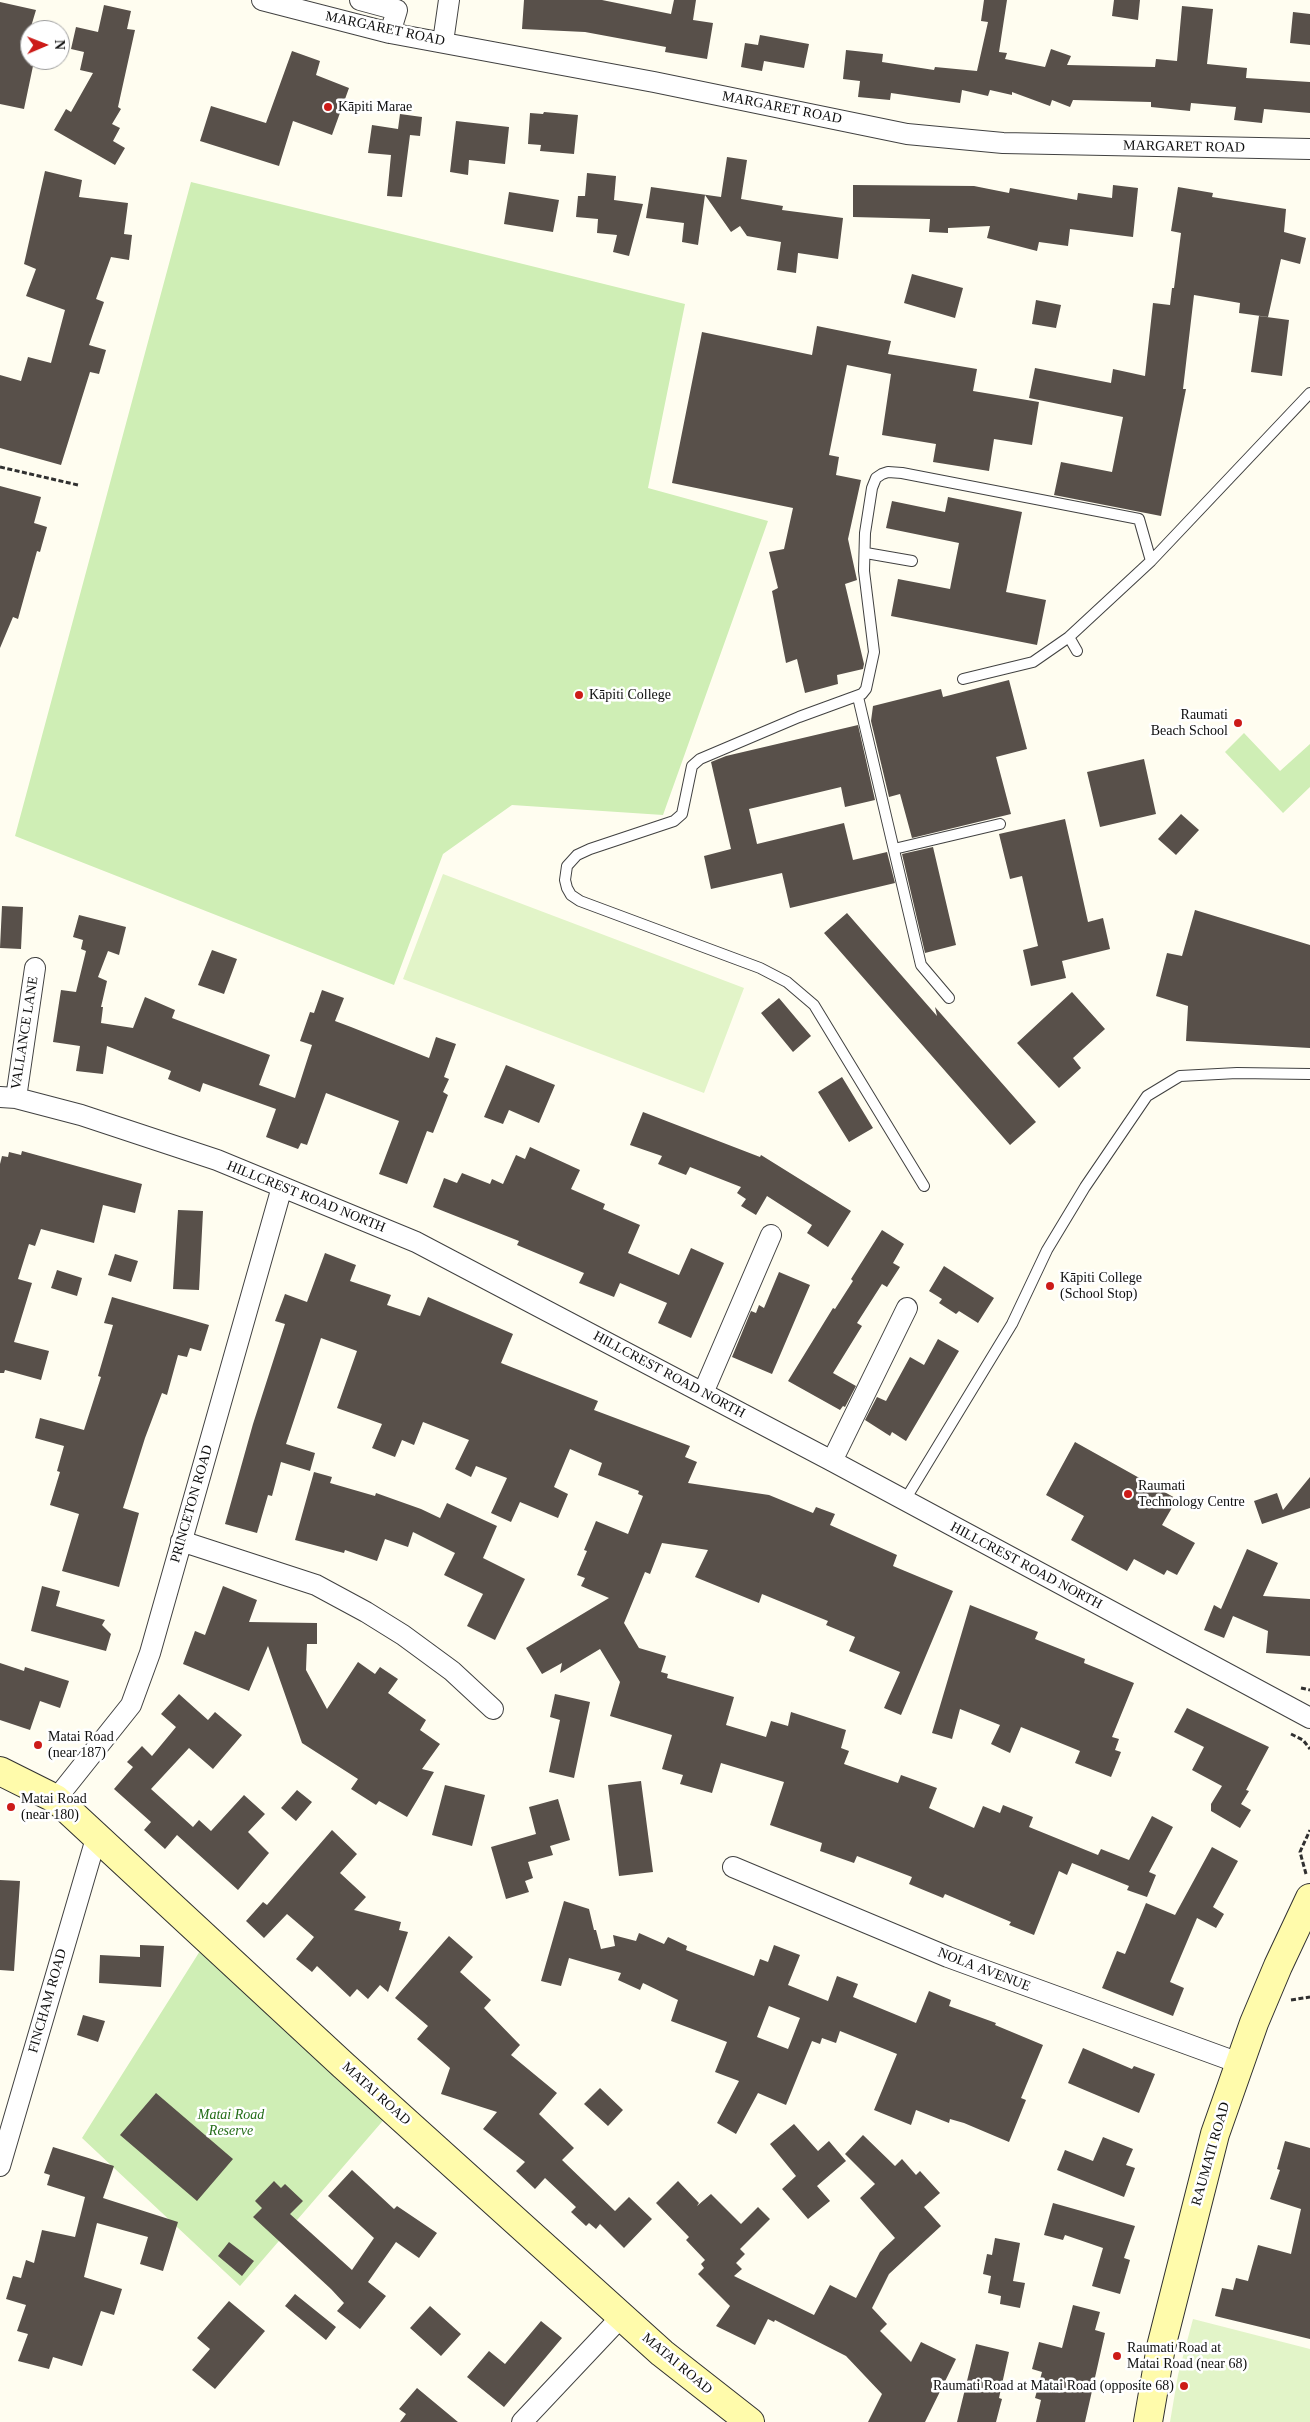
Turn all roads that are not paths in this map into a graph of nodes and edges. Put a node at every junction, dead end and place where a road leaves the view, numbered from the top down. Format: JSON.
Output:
{"nodes":[{"id":1,"x":262,"y":0,"type":"edge"},
{"id":2,"x":360,"y":0,"type":"edge"},
{"id":3,"x":449,"y":0,"type":"edge"},
{"id":4,"x":399,"y":5,"type":"edge"},
{"id":5,"x":390,"y":33,"type":"junction"},
{"id":6,"x":442,"y":42,"type":"junction"},
{"id":7,"x":1310,"y":149,"type":"edge"},
{"id":8,"x":1310,"y":393,"type":"edge"},
{"id":9,"x":866,"y":552,"type":"junction"},
{"id":10,"x":912,"y":561,"type":"dead end"},
{"id":11,"x":1151,"y":561,"type":"junction"},
{"id":12,"x":1069,"y":638,"type":"junction"},
{"id":13,"x":1077,"y":651,"type":"dead end"},
{"id":14,"x":963,"y":679,"type":"dead end"},
{"id":15,"x":858,"y":697,"type":"junction"},
{"id":16,"x":1000,"y":824,"type":"dead end"},
{"id":17,"x":894,"y":849,"type":"junction"},
{"id":18,"x":35,"y":968,"type":"dead end"},
{"id":19,"x":949,"y":998,"type":"dead end"},
{"id":20,"x":1310,"y":1074,"type":"edge"},
{"id":21,"x":8,"y":1098,"type":"edge"},
{"id":22,"x":924,"y":1186,"type":"dead end"},
{"id":23,"x":282,"y":1187,"type":"junction"},
{"id":24,"x":771,"y":1235,"type":"dead end"},
{"id":25,"x":907,"y":1308,"type":"dead end"},
{"id":26,"x":703,"y":1393,"type":"junction"},
{"id":27,"x":832,"y":1461,"type":"junction"},
{"id":28,"x":905,"y":1500,"type":"junction"},
{"id":29,"x":181,"y":1541,"type":"junction"},
{"id":30,"x":492,"y":1709,"type":"dead end"},
{"id":31,"x":1310,"y":1718,"type":"edge"},
{"id":32,"x":0,"y":1771,"type":"edge"},
{"id":33,"x":56,"y":1799,"type":"junction"},
{"id":34,"x":97,"y":1835,"type":"junction"},
{"id":35,"x":733,"y":1867,"type":"dead end"},
{"id":36,"x":1310,"y":1898,"type":"edge"},
{"id":37,"x":1239,"y":2063,"type":"junction"},
{"id":38,"x":0,"y":2166,"type":"edge"},
{"id":39,"x":622,"y":2316,"type":"junction"},
{"id":40,"x":522,"y":2422,"type":"edge"},
{"id":41,"x":750,"y":2422,"type":"edge"},
{"id":42,"x":1148,"y":2422,"type":"edge"}],
"edges":[{"from":1,"to":5,"type":"street","name":"MARGARET ROAD"},
{"from":2,"to":4,"type":"street"},
{"from":3,"to":6,"type":"street"},
{"from":4,"to":5,"type":"street"},
{"from":5,"to":6,"type":"street","name":"MARGARET ROAD"},
{"from":6,"to":7,"type":"street","name":"MARGARET ROAD"},
{"from":8,"to":11,"type":"lane"},
{"from":9,"to":10,"type":"lane"},
{"from":9,"to":11,"type":"lane"},
{"from":9,"to":15,"type":"lane"},
{"from":11,"to":12,"type":"lane"},
{"from":12,"to":13,"type":"lane"},
{"from":12,"to":14,"type":"lane"},
{"from":15,"to":17,"type":"lane"},
{"from":15,"to":22,"type":"lane"},
{"from":16,"to":17,"type":"lane"},
{"from":17,"to":19,"type":"lane"},
{"from":18,"to":21,"type":"street","name":"VALLANCE LANE"},
{"from":20,"to":28,"type":"lane"},
{"from":21,"to":23,"type":"street","name":"HILLCREST ROAD NORTH"},
{"from":23,"to":26,"type":"street","name":"HILLCREST ROAD NORTH"},
{"from":23,"to":29,"type":"street","name":"PRINCETON ROAD"},
{"from":24,"to":26,"type":"street"},
{"from":25,"to":27,"type":"street"},
{"from":26,"to":27,"type":"street","name":"HILLCREST ROAD NORTH"},
{"from":27,"to":28,"type":"street","name":"HILLCREST ROAD NORTH"},
{"from":28,"to":31,"type":"street","name":"HILLCREST ROAD NORTH"},
{"from":29,"to":30,"type":"street"},
{"from":29,"to":33,"type":"street","name":"PRINCETON ROAD"},
{"from":32,"to":33,"type":"street","name":"MATAI ROAD"},
{"from":33,"to":34,"type":"street","name":"MATAI ROAD"},
{"from":34,"to":38,"type":"street","name":"FINCHAM ROAD"},
{"from":34,"to":39,"type":"street","name":"MATAI ROAD"},
{"from":35,"to":37,"type":"street","name":"NOLA AVENUE"},
{"from":36,"to":37,"type":"street","name":"RAUMATI ROAD"},
{"from":37,"to":42,"type":"street","name":"RAUMATI ROAD"},
{"from":39,"to":40,"type":"street"},
{"from":39,"to":41,"type":"street","name":"MATAI ROAD"}]}
